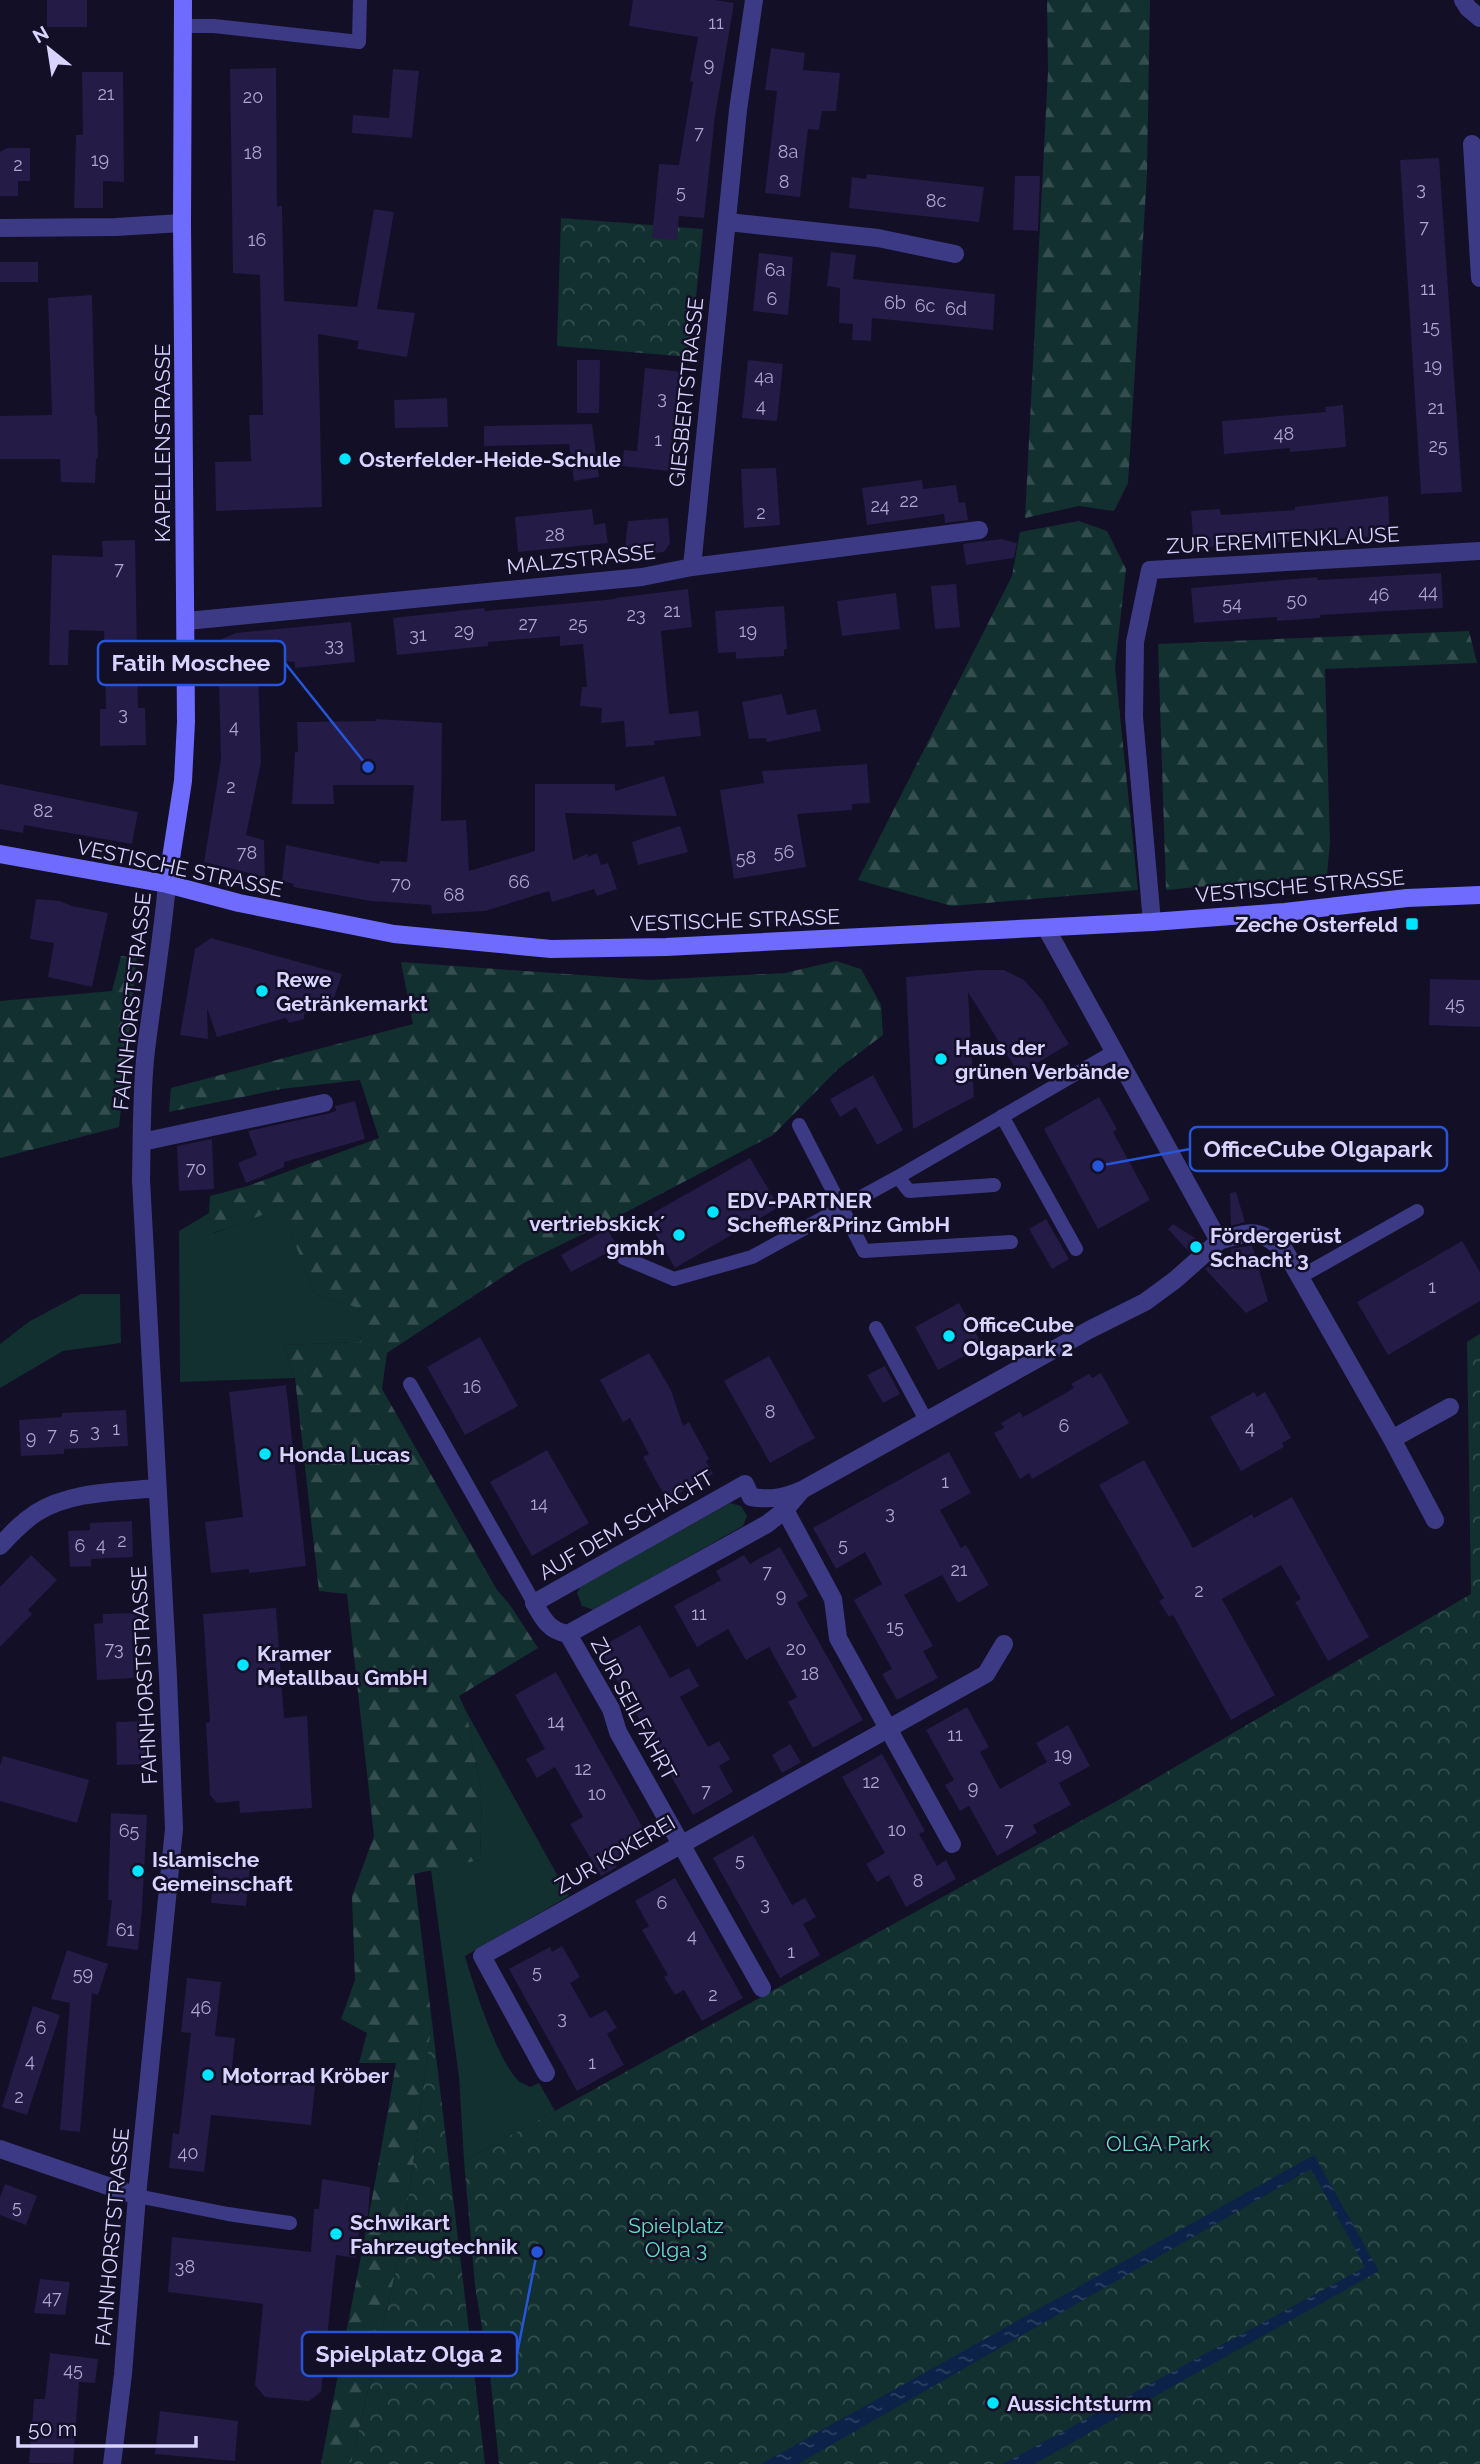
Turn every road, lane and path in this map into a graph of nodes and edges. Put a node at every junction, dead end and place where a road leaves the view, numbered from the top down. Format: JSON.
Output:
{"nodes":[{"id":1,"x":183,"y":0,"type":"edge"},
{"id":2,"x":360,"y":0,"type":"edge"},
{"id":3,"x":754,"y":0,"type":"edge"},
{"id":4,"x":1463,"y":0,"type":"edge"},
{"id":5,"x":1480,"y":18,"type":"edge"},
{"id":6,"x":184,"y":26,"type":"junction"},
{"id":7,"x":1472,"y":144,"type":"dead end"},
{"id":8,"x":727,"y":222,"type":"junction"},
{"id":9,"x":182,"y":223,"type":"junction"},
{"id":10,"x":0,"y":228,"type":"edge"},
{"id":11,"x":955,"y":254,"type":"dead end"},
{"id":12,"x":1480,"y":278,"type":"edge"},
{"id":13,"x":979,"y":530,"type":"dead end"},
{"id":14,"x":1480,"y":551,"type":"edge"},
{"id":15,"x":692,"y":567,"type":"junction"},
{"id":16,"x":187,"y":621,"type":"junction"},
{"id":17,"x":0,"y":855,"type":"edge"},
{"id":18,"x":167,"y":884,"type":"junction"},
{"id":19,"x":1480,"y":895,"type":"edge"},
{"id":20,"x":1152,"y":922,"type":"junction"},
{"id":21,"x":1046,"y":928,"type":"junction"},
{"id":22,"x":1115,"y":1051,"type":"junction"},
{"id":23,"x":324,"y":1103,"type":"dead end"},
{"id":24,"x":1002,"y":1116,"type":"junction"},
{"id":25,"x":799,"y":1125,"type":"dead end"},
{"id":26,"x":142,"y":1142,"type":"junction"},
{"id":27,"x":898,"y":1177,"type":"junction"},
{"id":28,"x":994,"y":1185,"type":"dead end"},
{"id":29,"x":840,"y":1209,"type":"junction"},
{"id":30,"x":1418,"y":1211,"type":"dead end"},
{"id":31,"x":1219,"y":1241,"type":"junction"},
{"id":32,"x":1011,"y":1242,"type":"dead end"},
{"id":33,"x":1076,"y":1249,"type":"dead end"},
{"id":34,"x":624,"y":1258,"type":"dead end"},
{"id":35,"x":1300,"y":1277,"type":"junction"},
{"id":36,"x":876,"y":1328,"type":"dead end"},
{"id":37,"x":410,"y":1384,"type":"dead end"},
{"id":38,"x":1450,"y":1407,"type":"dead end"},
{"id":39,"x":926,"y":1420,"type":"junction"},
{"id":40,"x":1392,"y":1439,"type":"junction"},
{"id":41,"x":157,"y":1488,"type":"junction"},
{"id":42,"x":802,"y":1490,"type":"junction"},
{"id":43,"x":785,"y":1510,"type":"junction"},
{"id":44,"x":1435,"y":1520,"type":"dead end"},
{"id":45,"x":0,"y":1546,"type":"edge"},
{"id":46,"x":534,"y":1603,"type":"junction"},
{"id":47,"x":568,"y":1634,"type":"junction"},
{"id":48,"x":1004,"y":1644,"type":"dead end"},
{"id":49,"x":888,"y":1729,"type":"junction"},
{"id":50,"x":681,"y":1843,"type":"junction"},
{"id":51,"x":952,"y":1844,"type":"dead end"},
{"id":52,"x":762,"y":1988,"type":"dead end"},
{"id":53,"x":546,"y":2073,"type":"dead end"},
{"id":54,"x":0,"y":2149,"type":"edge"},
{"id":55,"x":138,"y":2196,"type":"junction"},
{"id":56,"x":290,"y":2223,"type":"dead end"},
{"id":57,"x":112,"y":2464,"type":"edge"}],
"edges":[{"from":1,"to":6,"type":"street","name":"KAPELLENSTRASSE"},
{"from":2,"to":6,"type":"lane"},
{"from":3,"to":8,"type":"street","name":"GIESBERTSTRASSE"},
{"from":4,"to":5,"type":"street"},
{"from":6,"to":9,"type":"street","name":"KAPELLENSTRASSE"},
{"from":7,"to":12,"type":"street"},
{"from":8,"to":11,"type":"street"},
{"from":8,"to":15,"type":"street","name":"GIESBERTSTRASSE"},
{"from":9,"to":10,"type":"street"},
{"from":9,"to":16,"type":"street","name":"KAPELLENSTRASSE"},
{"from":13,"to":15,"type":"street","name":"MALZSTRASSE"},
{"from":14,"to":20,"type":"street","name":"ZUR EREMITENKLAUSE"},
{"from":15,"to":16,"type":"street","name":"MALZSTRASSE"},
{"from":16,"to":18,"type":"street","name":"KAPELLENSTRASSE"},
{"from":17,"to":18,"type":"street","name":"VESTISCHE STRASSE"},
{"from":18,"to":21,"type":"street","name":"VESTISCHE STRASSE"},
{"from":18,"to":26,"type":"street","name":"FAHNHORSTSTRASSE"},
{"from":19,"to":20,"type":"street","name":"VESTISCHE STRASSE"},
{"from":20,"to":21,"type":"street","name":"VESTISCHE STRASSE"},
{"from":21,"to":22,"type":"street"},
{"from":22,"to":24,"type":"lane"},
{"from":22,"to":31,"type":"street"},
{"from":23,"to":26,"type":"street"},
{"from":24,"to":27,"type":"lane"},
{"from":24,"to":33,"type":"lane"},
{"from":25,"to":29,"type":"lane"},
{"from":26,"to":41,"type":"street","name":"FAHNHORSTSTRASSE"},
{"from":27,"to":28,"type":"lane"},
{"from":27,"to":29,"type":"lane"},
{"from":29,"to":32,"type":"lane"},
{"from":29,"to":34,"type":"lane"},
{"from":30,"to":35,"type":"lane"},
{"from":31,"to":35,"type":"street"},
{"from":31,"to":39,"type":"street","name":"AUF DEM SCHACHT"},
{"from":35,"to":40,"type":"street"},
{"from":36,"to":39,"type":"lane"},
{"from":37,"to":46,"type":"lane"},
{"from":38,"to":40,"type":"street"},
{"from":39,"to":42,"type":"street","name":"AUF DEM SCHACHT"},
{"from":40,"to":44,"type":"street"},
{"from":41,"to":45,"type":"street"},
{"from":41,"to":55,"type":"street","name":"FAHNHORSTSTRASSE"},
{"from":42,"to":43,"type":"street","name":"AUF DEM SCHACHT"},
{"from":42,"to":46,"type":"street","name":"AUF DEM SCHACHT"},
{"from":43,"to":47,"type":"street","name":"AUF DEM SCHACHT"},
{"from":43,"to":49,"type":"street"},
{"from":46,"to":47,"type":"street","name":"AUF DEM SCHACHT"},
{"from":47,"to":50,"type":"street","name":"ZUR SEILFAHRT"},
{"from":48,"to":49,"type":"street","name":"ZUR KOKEREI"},
{"from":49,"to":50,"type":"street","name":"ZUR KOKEREI"},
{"from":49,"to":51,"type":"street"},
{"from":50,"to":52,"type":"street","name":"ZUR SEILFAHRT"},
{"from":50,"to":53,"type":"street","name":"ZUR KOKEREI"},
{"from":54,"to":55,"type":"street"},
{"from":55,"to":56,"type":"lane"},
{"from":55,"to":57,"type":"street","name":"FAHNHORSTSTRASSE"}]}
